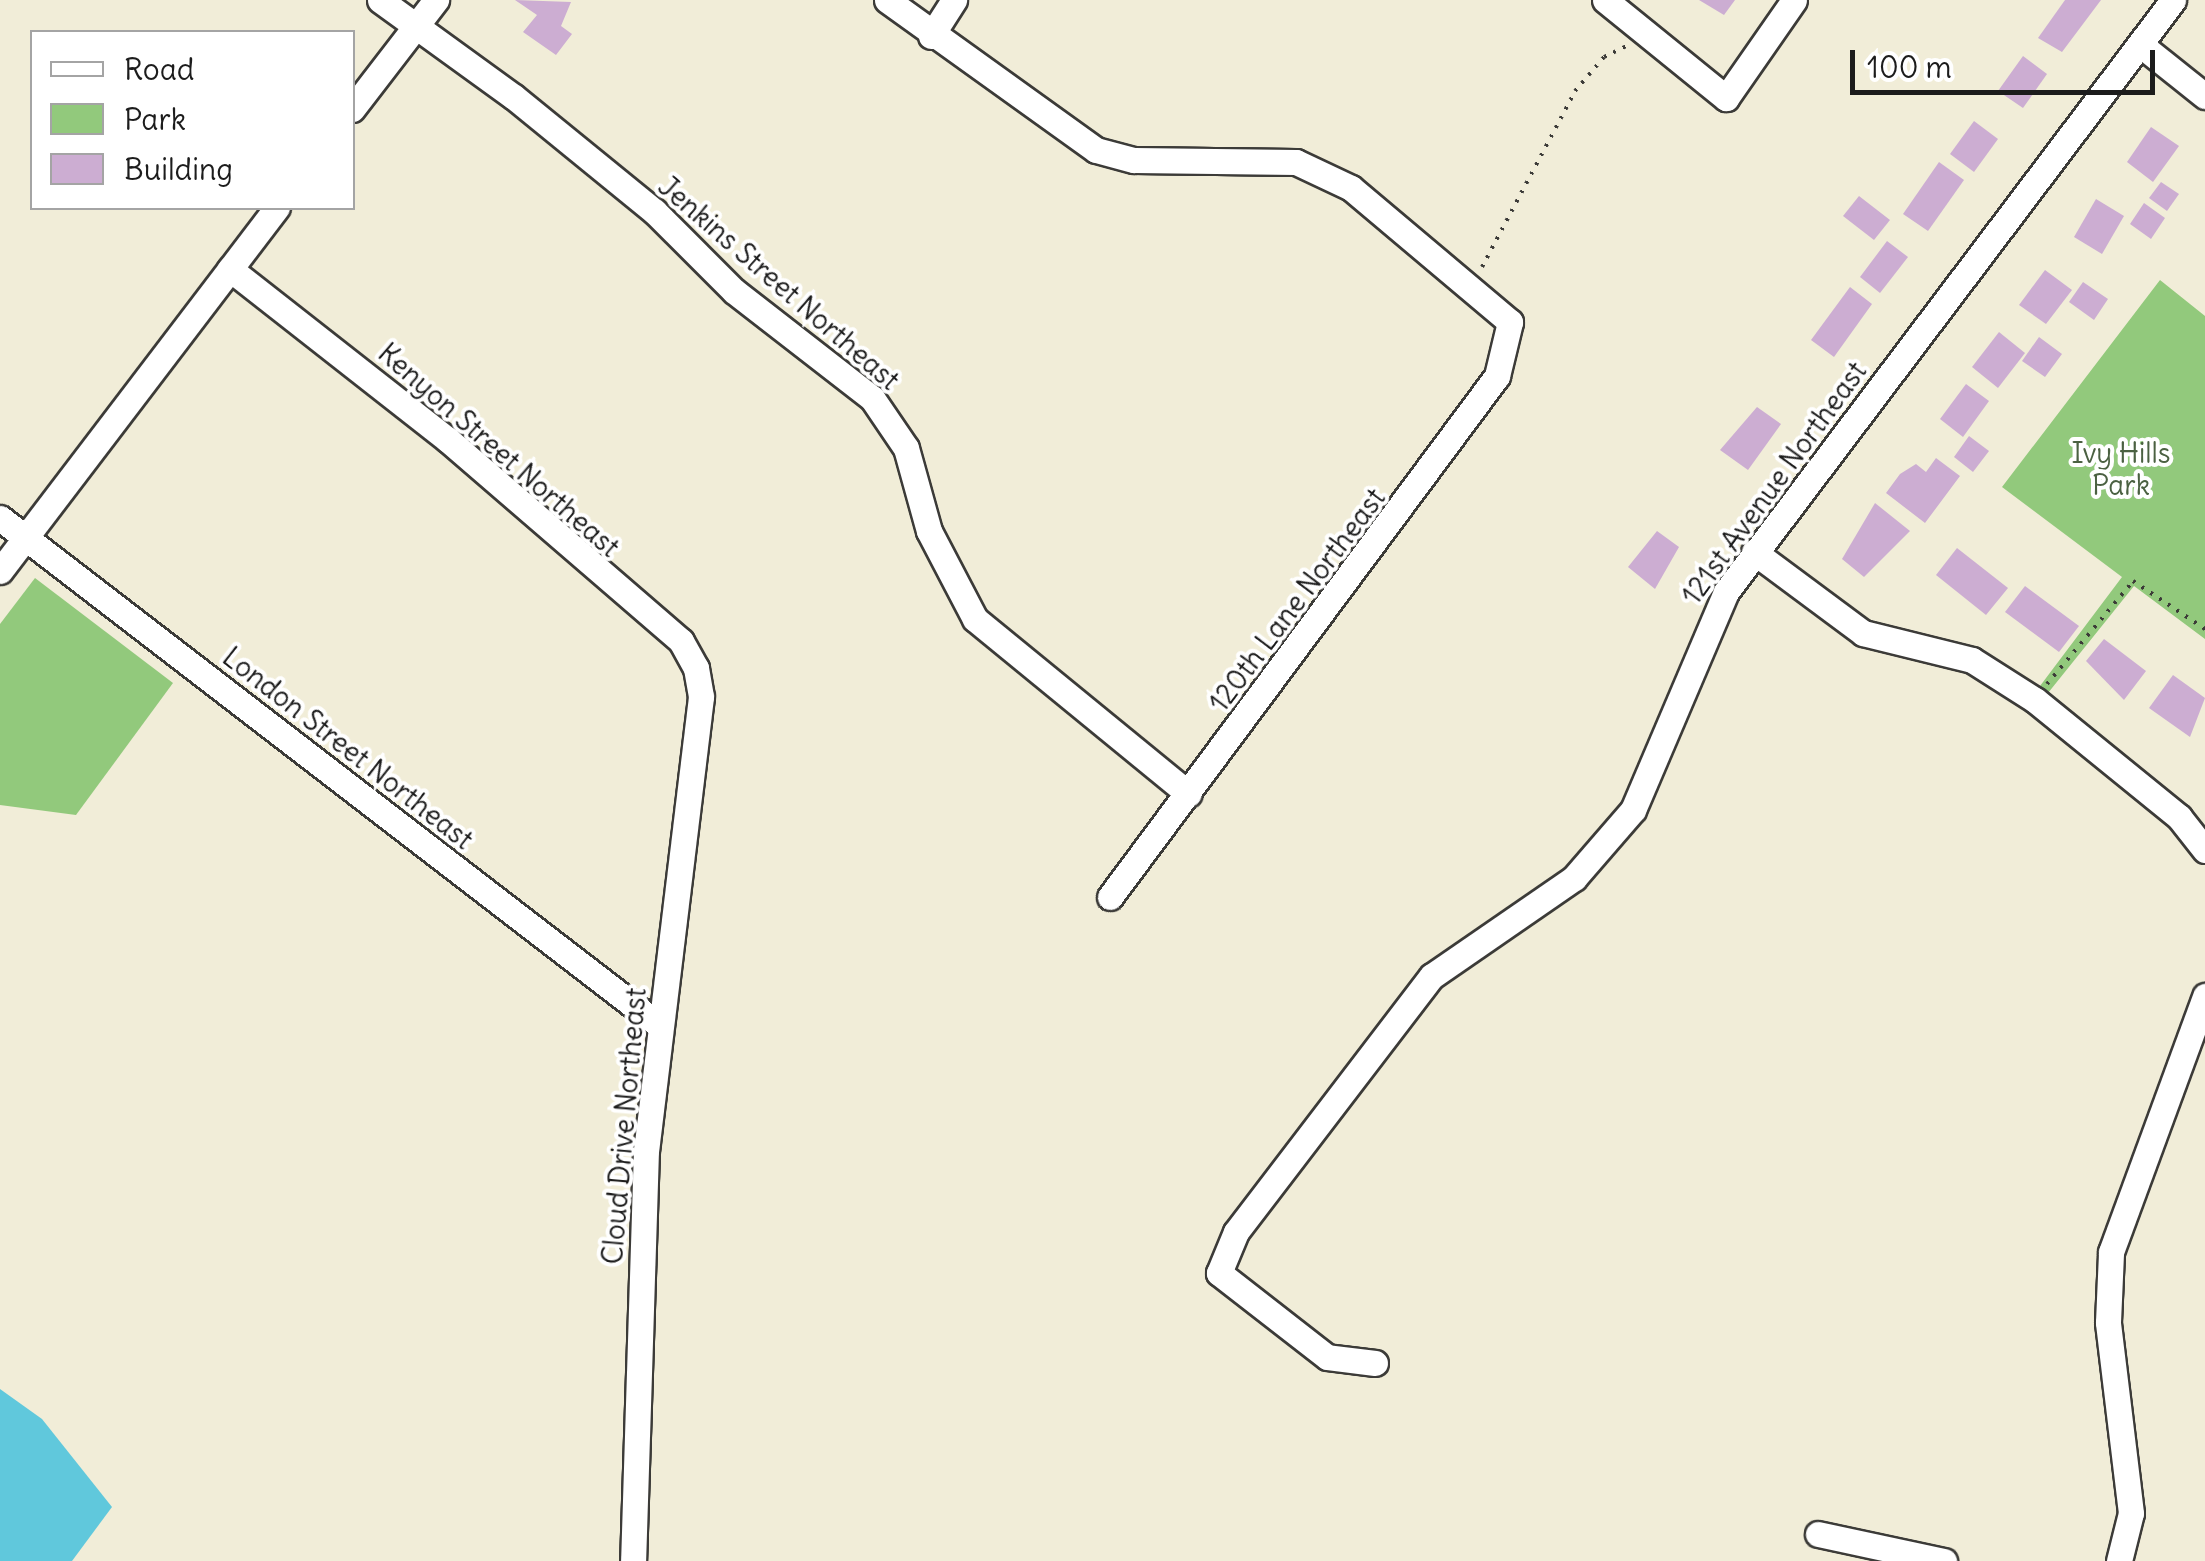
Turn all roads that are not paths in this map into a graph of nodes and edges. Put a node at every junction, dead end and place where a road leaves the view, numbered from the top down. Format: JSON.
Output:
{"nodes":[{"id":1,"x":380,"y":0,"type":"edge"},
{"id":2,"x":436,"y":0,"type":"edge"},
{"id":3,"x":887,"y":0,"type":"edge"},
{"id":4,"x":954,"y":0,"type":"edge"},
{"id":5,"x":1605,"y":0,"type":"edge"},
{"id":6,"x":1794,"y":0,"type":"edge"},
{"id":7,"x":2174,"y":0,"type":"edge"},
{"id":8,"x":417,"y":24,"type":"junction"},
{"id":9,"x":931,"y":36,"type":"junction"},
{"id":10,"x":2141,"y":45,"type":"junction"},
{"id":11,"x":2205,"y":96,"type":"edge"},
{"id":12,"x":355,"y":104,"type":"edge"},
{"id":13,"x":275,"y":210,"type":"edge"},
{"id":14,"x":230,"y":269,"type":"junction"},
{"id":15,"x":0,"y":518,"type":"edge"},
{"id":16,"x":25,"y":538,"type":"junction"},
{"id":17,"x":1754,"y":552,"type":"junction"},
{"id":18,"x":0,"y":571,"type":"edge"},
{"id":19,"x":701,"y":697,"type":"joint"},
{"id":20,"x":1188,"y":794,"type":"junction"},
{"id":21,"x":2205,"y":850,"type":"edge"},
{"id":22,"x":1110,"y":897,"type":"dead end"},
{"id":23,"x":2205,"y":996,"type":"edge"},
{"id":24,"x":659,"y":1025,"type":"junction"},
{"id":25,"x":2194,"y":1064,"type":"edge"},
{"id":26,"x":1374,"y":1363,"type":"dead end"},
{"id":27,"x":1818,"y":1534,"type":"dead end"},
{"id":28,"x":633,"y":1561,"type":"edge"},
{"id":29,"x":1944,"y":1561,"type":"edge"},
{"id":30,"x":2119,"y":1561,"type":"edge"}],
"edges":[{"from":1,"to":8,"type":"street","name":"Jenkins Street Northeast"},
{"from":2,"to":8,"type":"street"},
{"from":3,"to":9,"type":"street"},
{"from":4,"to":9,"type":"street"},
{"from":5,"to":6,"type":"street"},
{"from":7,"to":10,"type":"street","name":"121st Avenue Northeast"},
{"from":8,"to":12,"type":"street"},
{"from":8,"to":20,"type":"street","name":"Jenkins Street Northeast"},
{"from":9,"to":20,"type":"street","name":"120th Lane Northeast"},
{"from":10,"to":11,"type":"street"},
{"from":10,"to":17,"type":"street","name":"121st Avenue Northeast"},
{"from":13,"to":14,"type":"street"},
{"from":14,"to":16,"type":"street"},
{"from":14,"to":19,"type":"street","name":"Kenyon Street Northeast"},
{"from":15,"to":16,"type":"street","name":"London Street Northeast"},
{"from":16,"to":18,"type":"street"},
{"from":16,"to":24,"type":"street","name":"London Street Northeast"},
{"from":17,"to":21,"type":"street"},
{"from":17,"to":26,"type":"street","name":"121st Avenue Northeast"},
{"from":19,"to":24,"type":"street","name":"Cloud Drive Northeast"},
{"from":20,"to":22,"type":"street","name":"120th Lane Northeast"},
{"from":23,"to":25,"type":"street"},
{"from":24,"to":28,"type":"street","name":"Cloud Drive Northeast"},
{"from":25,"to":30,"type":"street"},
{"from":27,"to":29,"type":"street"}]}
